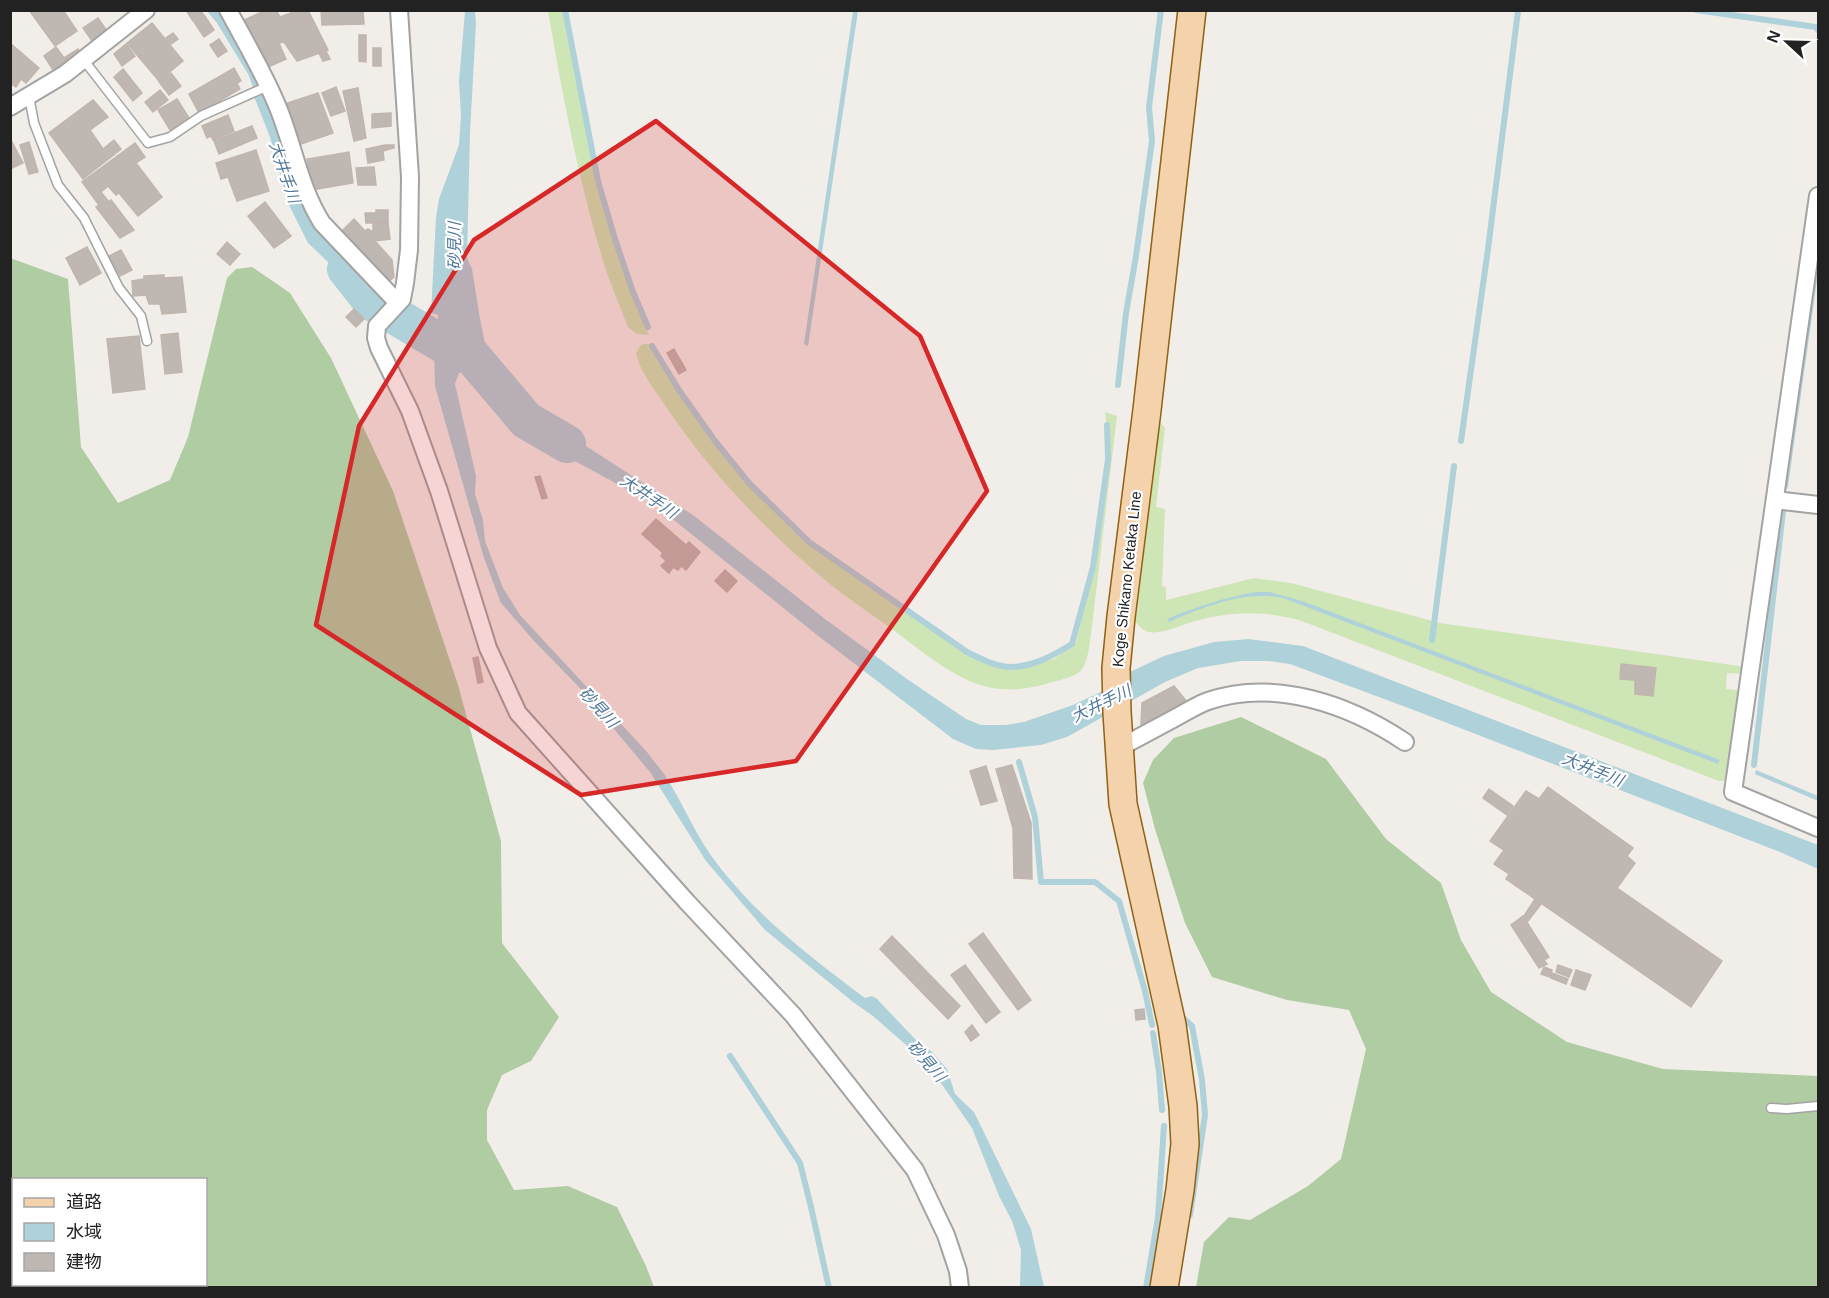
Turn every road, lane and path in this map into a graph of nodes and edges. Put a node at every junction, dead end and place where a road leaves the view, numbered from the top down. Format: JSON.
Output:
{"nodes":[{"id":1,"x":146,"y":10,"type":"edge"},
{"id":2,"x":228,"y":10,"type":"edge"},
{"id":3,"x":399,"y":10,"type":"edge"},
{"id":4,"x":1192,"y":10,"type":"edge"},
{"id":5,"x":83,"y":59,"type":"junction"},
{"id":6,"x":268,"y":86,"type":"junction"},
{"id":7,"x":29,"y":96,"type":"junction"},
{"id":8,"x":10,"y":107,"type":"edge"},
{"id":9,"x":1818,"y":196,"type":"edge"},
{"id":10,"x":396,"y":305,"type":"junction"},
{"id":11,"x":147,"y":341,"type":"dead end"},
{"id":12,"x":1775,"y":500,"type":"junction"},
{"id":13,"x":1818,"y":505,"type":"edge"},
{"id":14,"x":1405,"y":742,"type":"dead end"},
{"id":15,"x":1119,"y":748,"type":"junction"},
{"id":16,"x":1818,"y":828,"type":"edge"},
{"id":17,"x":1818,"y":1106,"type":"edge"},
{"id":18,"x":1771,"y":1108,"type":"dead end"},
{"id":19,"x":960,"y":1287,"type":"edge"},
{"id":20,"x":1164,"y":1287,"type":"edge"}],
"edges":[{"from":1,"to":5,"type":"street"},
{"from":2,"to":6,"type":"street"},
{"from":3,"to":10,"type":"street"},
{"from":4,"to":15,"type":"main road","name":"Koge Shikano Ketaka Line"},
{"from":5,"to":6,"type":"lane"},
{"from":5,"to":7,"type":"street"},
{"from":6,"to":10,"type":"street"},
{"from":7,"to":8,"type":"street"},
{"from":7,"to":11,"type":"lane"},
{"from":9,"to":12,"type":"street"},
{"from":10,"to":19,"type":"street"},
{"from":12,"to":13,"type":"street"},
{"from":12,"to":16,"type":"street"},
{"from":14,"to":15,"type":"street"},
{"from":15,"to":20,"type":"main road","name":"Koge Shikano Ketaka Line"},
{"from":17,"to":18,"type":"lane"}]}
